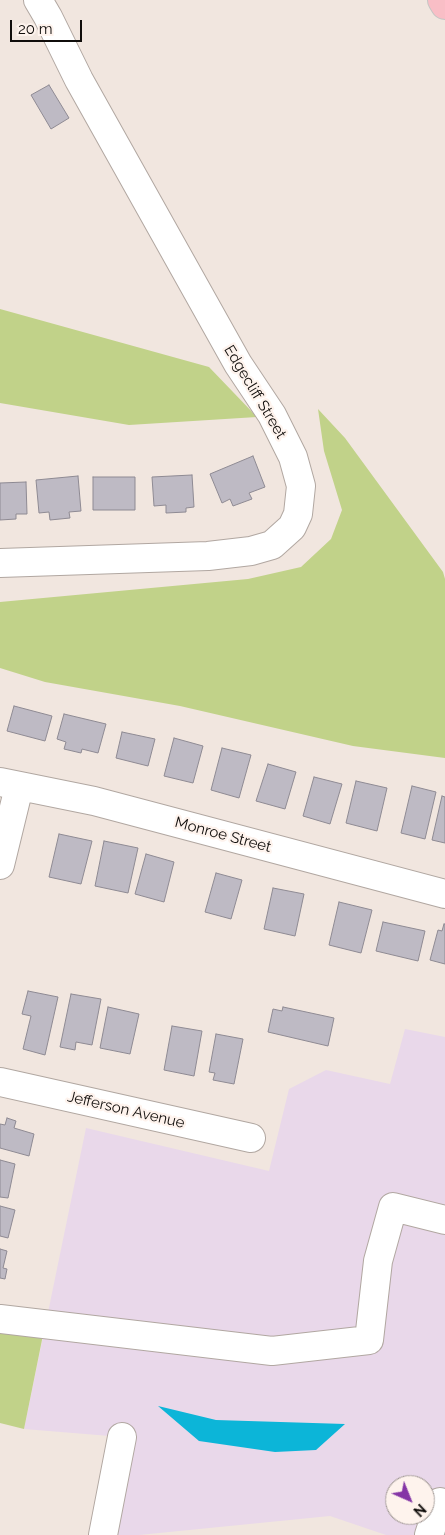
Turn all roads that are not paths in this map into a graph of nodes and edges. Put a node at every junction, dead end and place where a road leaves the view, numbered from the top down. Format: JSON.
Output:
{"nodes":[{"id":1,"x":38,"y":0,"type":"edge"},
{"id":2,"x":442,"y":0,"type":"edge"},
{"id":3,"x":445,"y":5,"type":"edge"},
{"id":4,"x":0,"y":563,"type":"edge"},
{"id":5,"x":10,"y":784,"type":"edge"},
{"id":6,"x":0,"y":865,"type":"edge"},
{"id":7,"x":445,"y":894,"type":"edge"},
{"id":8,"x":0,"y":1082,"type":"edge"},
{"id":9,"x":252,"y":1138,"type":"dead end"},
{"id":10,"x":445,"y":1220,"type":"edge"},
{"id":11,"x":0,"y":1320,"type":"edge"},
{"id":12,"x":122,"y":1437,"type":"dead end"},
{"id":13,"x":440,"y":1502,"type":"dead end"},
{"id":14,"x":103,"y":1535,"type":"edge"},
{"id":15,"x":429,"y":1535,"type":"edge"}],
"edges":[{"from":1,"to":4,"type":"street","name":"Edgecliff Street"},
{"from":2,"to":3,"type":"highway"},
{"from":5,"to":6,"type":"street"},
{"from":5,"to":7,"type":"street","name":"Monroe Street"},
{"from":8,"to":9,"type":"street","name":"Jefferson Avenue"},
{"from":10,"to":11,"type":"street"},
{"from":12,"to":14,"type":"street"},
{"from":13,"to":15,"type":"street"}]}
